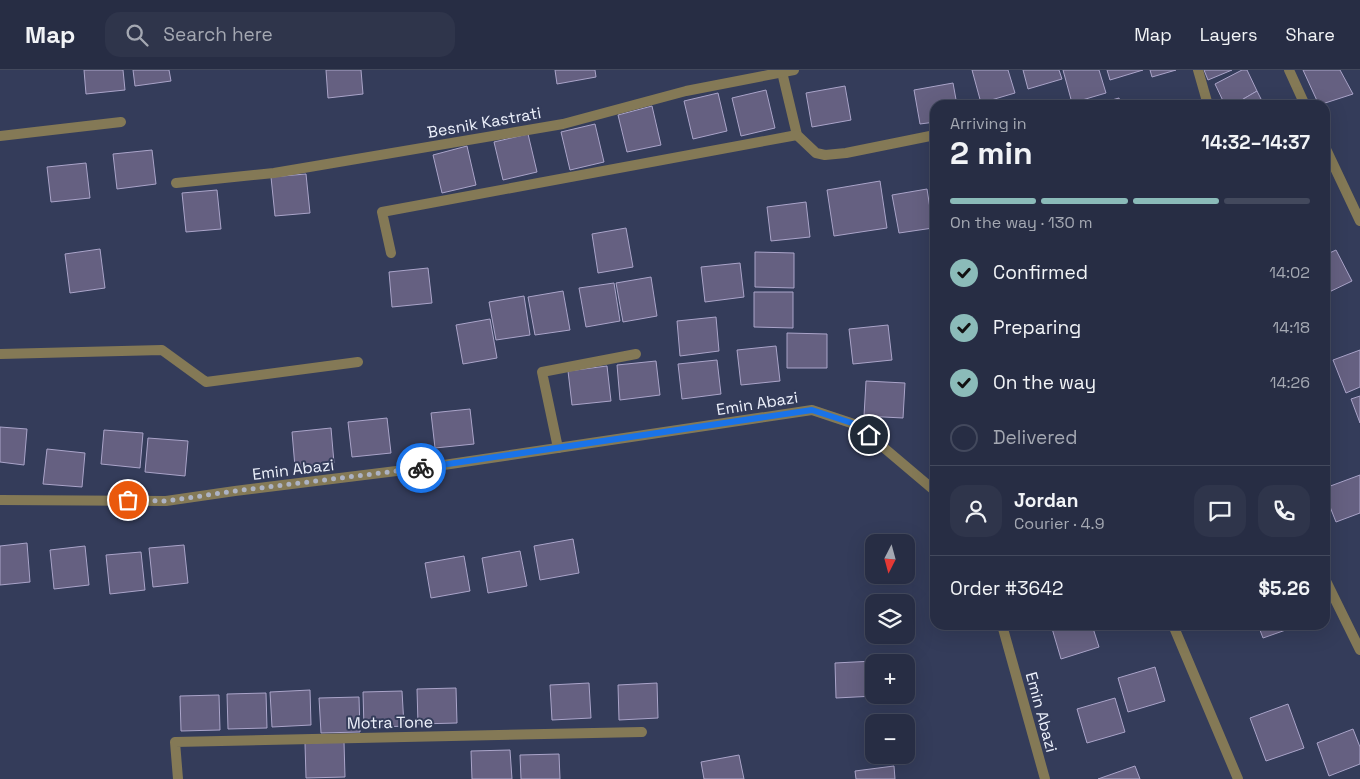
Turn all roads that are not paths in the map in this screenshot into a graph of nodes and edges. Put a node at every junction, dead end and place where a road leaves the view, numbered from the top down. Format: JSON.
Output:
{"nodes":[{"id":1,"x":794,"y":70,"type":"edge"},
{"id":2,"x":1198,"y":70,"type":"edge"},
{"id":3,"x":1289,"y":70,"type":"edge"},
{"id":4,"x":782,"y":72,"type":"junction"},
{"id":5,"x":1207,"y":100,"type":"edge"},
{"id":6,"x":1303,"y":100,"type":"edge"},
{"id":7,"x":120,"y":122,"type":"dead end"},
{"id":8,"x":797,"y":135,"type":"junction"},
{"id":9,"x":0,"y":136,"type":"edge"},
{"id":10,"x":930,"y":136,"type":"edge"},
{"id":11,"x":1330,"y":158,"type":"edge"},
{"id":12,"x":176,"y":182,"type":"dead end"},
{"id":13,"x":1360,"y":221,"type":"edge"},
{"id":14,"x":391,"y":253,"type":"dead end"},
{"id":15,"x":0,"y":354,"type":"edge"},
{"id":16,"x":636,"y":354,"type":"dead end"},
{"id":17,"x":358,"y":362,"type":"dead end"},
{"id":18,"x":558,"y":448,"type":"junction"},
{"id":19,"x":930,"y":487,"type":"edge"},
{"id":20,"x":0,"y":500,"type":"edge"},
{"id":21,"x":1330,"y":588,"type":"edge"},
{"id":22,"x":1003,"y":630,"type":"edge"},
{"id":23,"x":1175,"y":630,"type":"edge"},
{"id":24,"x":1360,"y":650,"type":"edge"},
{"id":25,"x":642,"y":732,"type":"dead end"},
{"id":26,"x":178,"y":779,"type":"edge"},
{"id":27,"x":1045,"y":779,"type":"edge"},
{"id":28,"x":1238,"y":779,"type":"edge"}],
"edges":[{"from":1,"to":4,"type":"street","name":"Besnik Kastrati"},
{"from":2,"to":5,"type":"street"},
{"from":3,"to":6,"type":"street"},
{"from":4,"to":8,"type":"street"},
{"from":4,"to":12,"type":"street","name":"Besnik Kastrati"},
{"from":7,"to":9,"type":"street"},
{"from":8,"to":10,"type":"street"},
{"from":8,"to":14,"type":"street"},
{"from":11,"to":13,"type":"street"},
{"from":15,"to":17,"type":"street"},
{"from":16,"to":18,"type":"street"},
{"from":18,"to":19,"type":"street","name":"Emin Abazi"},
{"from":18,"to":20,"type":"street","name":"Emin Abazi"},
{"from":21,"to":24,"type":"street"},
{"from":22,"to":27,"type":"street","name":"Emin Abazi"},
{"from":23,"to":28,"type":"street"},
{"from":25,"to":26,"type":"street","name":"Motra Tone"}]}
